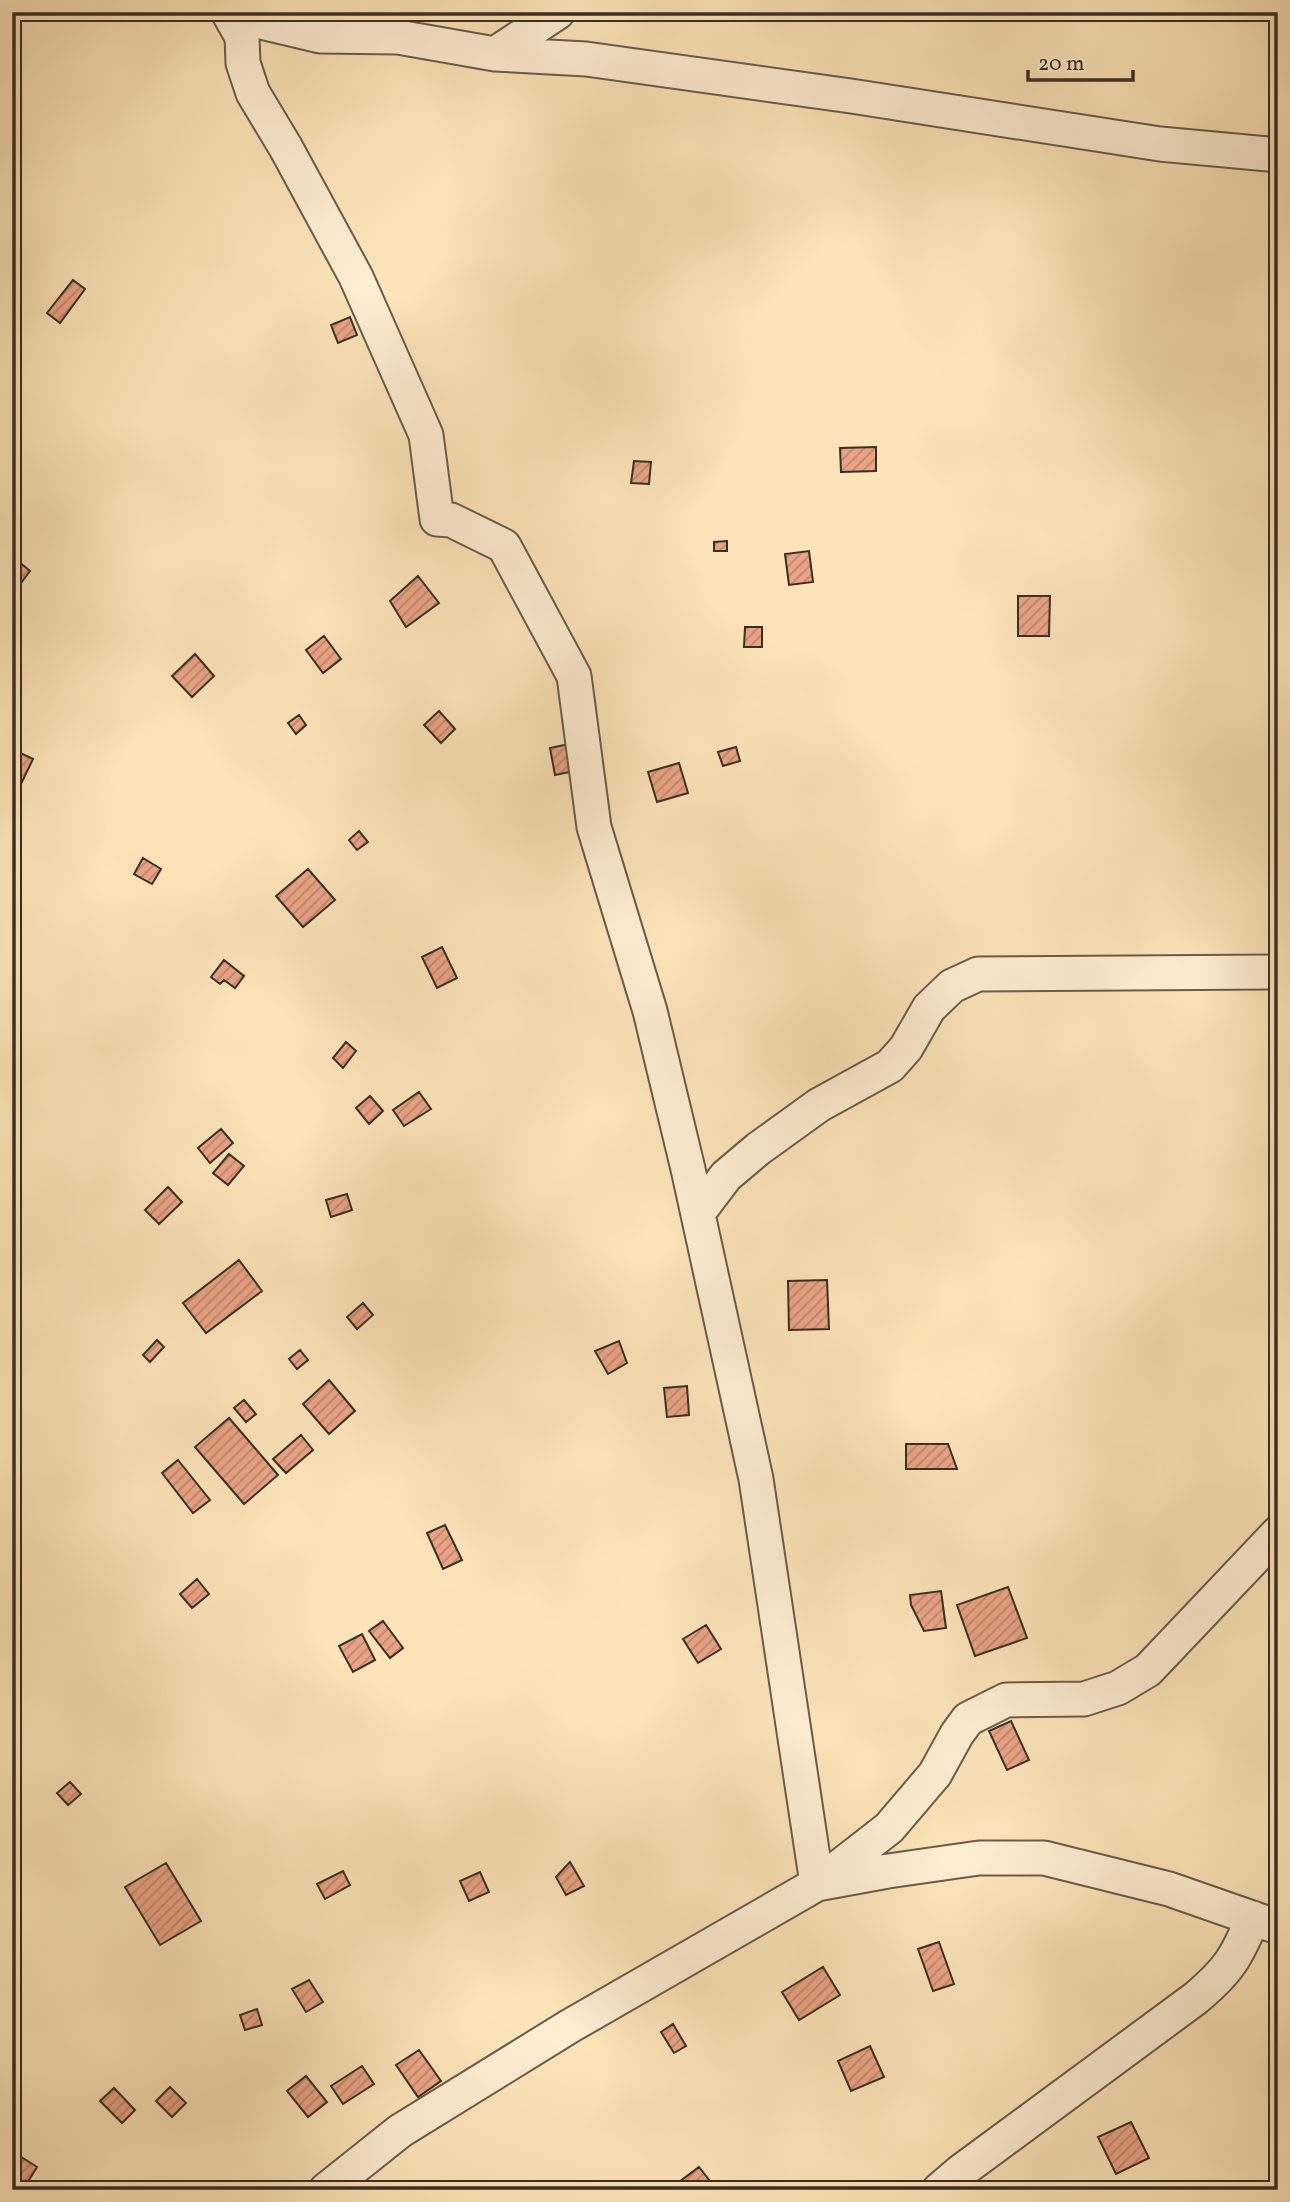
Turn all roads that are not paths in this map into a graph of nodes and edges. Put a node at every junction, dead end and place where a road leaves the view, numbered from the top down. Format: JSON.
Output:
{"nodes":[{"id":1,"x":229,"y":12,"type":"edge"},
{"id":2,"x":250,"y":12,"type":"edge"},
{"id":3,"x":558,"y":12,"type":"edge"},
{"id":4,"x":495,"y":54,"type":"junction"},
{"id":5,"x":1278,"y":155,"type":"edge"},
{"id":6,"x":1278,"y":972,"type":"edge"},
{"id":7,"x":698,"y":1213,"type":"junction"},
{"id":8,"x":1278,"y":1533,"type":"edge"},
{"id":9,"x":1278,"y":1564,"type":"edge"},
{"id":10,"x":1240,"y":1573,"type":"junction"},
{"id":11,"x":817,"y":1884,"type":"junction"},
{"id":12,"x":1266,"y":1923,"type":"edge"},
{"id":13,"x":326,"y":2190,"type":"edge"},
{"id":14,"x":939,"y":2190,"type":"edge"}],
"edges":[{"from":1,"to":7,"type":"street"},
{"from":2,"to":4,"type":"street"},
{"from":3,"to":4,"type":"street"},
{"from":4,"to":5,"type":"street"},
{"from":6,"to":7,"type":"street"},
{"from":7,"to":11,"type":"street"},
{"from":8,"to":10,"type":"street"},
{"from":9,"to":10,"type":"street"},
{"from":10,"to":11,"type":"street"},
{"from":11,"to":12,"type":"street"},
{"from":11,"to":13,"type":"street"},
{"from":12,"to":14,"type":"street"}]}
